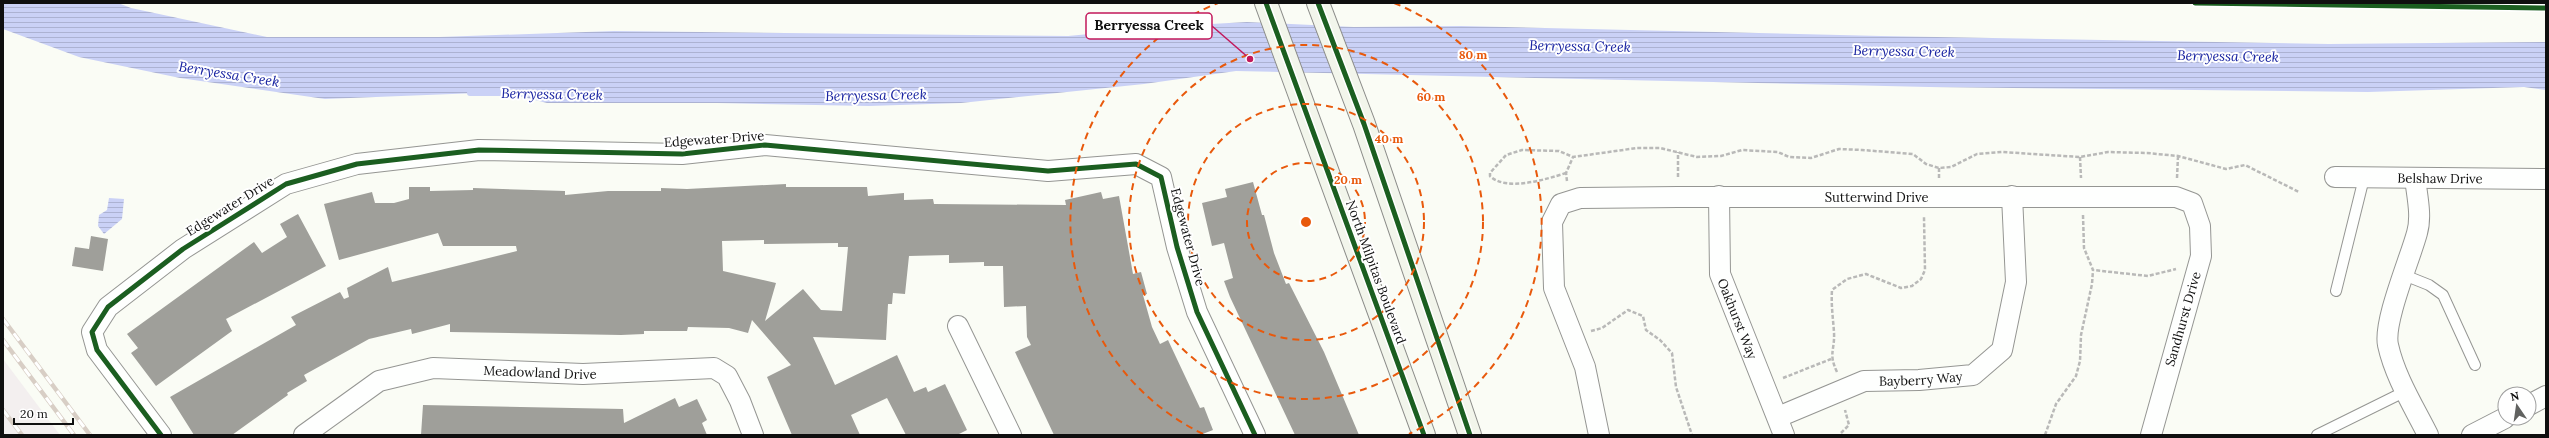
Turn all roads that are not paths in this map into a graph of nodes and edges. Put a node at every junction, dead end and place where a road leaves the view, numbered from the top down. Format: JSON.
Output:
{"nodes":[{"id":1,"x":1266,"y":3,"type":"edge"},
{"id":2,"x":1318,"y":3,"type":"edge"},
{"id":3,"x":2335,"y":177,"type":"dead end"},
{"id":4,"x":2364,"y":178,"type":"junction"},
{"id":5,"x":2415,"y":178,"type":"junction"},
{"id":6,"x":2546,"y":179,"type":"edge"},
{"id":7,"x":1719,"y":196,"type":"junction"},
{"id":8,"x":2012,"y":196,"type":"junction"},
{"id":9,"x":2192,"y":203,"type":"joint"},
{"id":10,"x":2404,"y":275,"type":"junction"},
{"id":11,"x":2336,"y":291,"type":"dead end"},
{"id":12,"x":958,"y":326,"type":"dead end"},
{"id":13,"x":2475,"y":365,"type":"dead end"},
{"id":14,"x":2406,"y":391,"type":"junction"},
{"id":15,"x":2546,"y":396,"type":"edge"},
{"id":16,"x":2537,"y":401,"type":"edge"},
{"id":17,"x":2497,"y":422,"type":"edge"},
{"id":18,"x":1781,"y":426,"type":"edge"},
{"id":19,"x":161,"y":435,"type":"edge"},
{"id":20,"x":304,"y":435,"type":"edge"},
{"id":21,"x":753,"y":435,"type":"edge"},
{"id":22,"x":1011,"y":435,"type":"edge"},
{"id":23,"x":1255,"y":435,"type":"edge"},
{"id":24,"x":1424,"y":435,"type":"edge"},
{"id":25,"x":1470,"y":435,"type":"edge"},
{"id":26,"x":1599,"y":435,"type":"edge"},
{"id":27,"x":2151,"y":435,"type":"edge"},
{"id":28,"x":2317,"y":435,"type":"edge"},
{"id":29,"x":2428,"y":435,"type":"edge"},
{"id":30,"x":2472,"y":435,"type":"edge"}],
"edges":[{"from":1,"to":24,"type":"main road","name":"North Milpitas Boulevard"},
{"from":2,"to":25,"type":"main road"},
{"from":3,"to":4,"type":"street","name":"Belshaw Drive"},
{"from":4,"to":5,"type":"street","name":"Belshaw Drive"},
{"from":4,"to":11,"type":"lane"},
{"from":5,"to":6,"type":"street","name":"Belshaw Drive"},
{"from":5,"to":10,"type":"street"},
{"from":7,"to":8,"type":"street","name":"Sutterwind Drive"},
{"from":7,"to":18,"type":"street","name":"Oakhurst Way"},
{"from":7,"to":26,"type":"street","name":"Sutterwind Drive"},
{"from":8,"to":9,"type":"street","name":"Sutterwind Drive"},
{"from":8,"to":18,"type":"street","name":"Bayberry Way"},
{"from":9,"to":27,"type":"street","name":"Sandhurst Drive"},
{"from":10,"to":13,"type":"lane"},
{"from":10,"to":14,"type":"street"},
{"from":12,"to":22,"type":"street"},
{"from":14,"to":28,"type":"lane"},
{"from":14,"to":29,"type":"street"},
{"from":15,"to":16,"type":"street"},
{"from":17,"to":30,"type":"street"},
{"from":19,"to":23,"type":"street","name":"Edgewater Drive"},
{"from":20,"to":21,"type":"street","name":"Meadowland Drive"}]}
